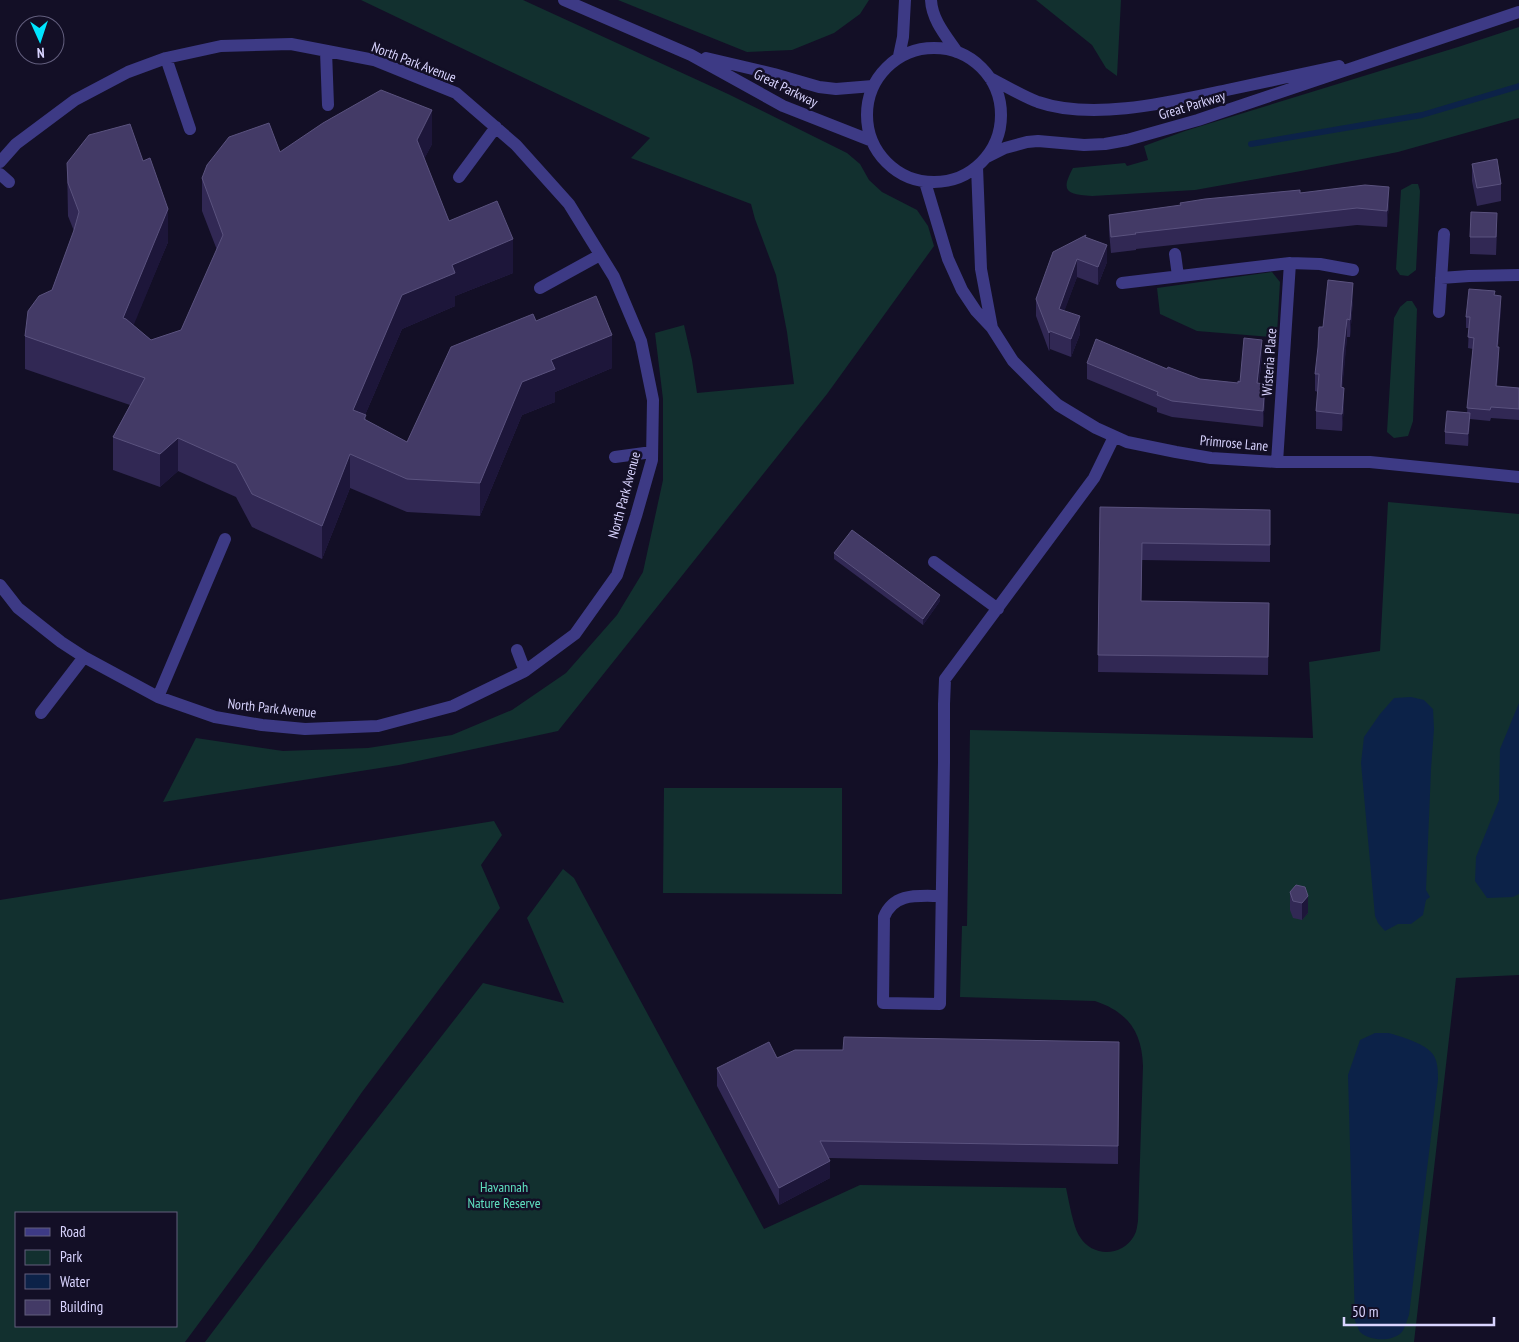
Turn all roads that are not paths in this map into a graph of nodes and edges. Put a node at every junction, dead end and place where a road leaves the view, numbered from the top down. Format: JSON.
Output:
{"nodes":[{"id":1,"x":564,"y":0,"type":"edge"},
{"id":2,"x":905,"y":0,"type":"edge"},
{"id":3,"x":931,"y":0,"type":"edge"},
{"id":4,"x":1519,"y":12,"type":"edge"},
{"id":5,"x":326,"y":51,"type":"junction"},
{"id":6,"x":957,"y":52,"type":"junction"},
{"id":7,"x":1403,"y":52,"type":"junction"},
{"id":8,"x":691,"y":54,"type":"junction"},
{"id":9,"x":899,"y":56,"type":"junction"},
{"id":10,"x":166,"y":58,"type":"junction"},
{"id":11,"x":990,"y":78,"type":"junction"},
{"id":12,"x":873,"y":86,"type":"junction"},
{"id":13,"x":328,"y":105,"type":"dead end"},
{"id":14,"x":496,"y":128,"type":"junction"},
{"id":15,"x":190,"y":129,"type":"dead end"},
{"id":16,"x":872,"y":141,"type":"junction"},
{"id":17,"x":987,"y":157,"type":"junction"},
{"id":18,"x":0,"y":162,"type":"edge"},
{"id":19,"x":977,"y":167,"type":"junction"},
{"id":20,"x":460,"y":177,"type":"dead end"},
{"id":21,"x":926,"y":182,"type":"junction"},
{"id":22,"x":1444,"y":234,"type":"dead end"},
{"id":23,"x":1175,"y":254,"type":"dead end"},
{"id":24,"x":600,"y":256,"type":"junction"},
{"id":25,"x":1290,"y":263,"type":"junction"},
{"id":26,"x":1353,"y":270,"type":"dead end"},
{"id":27,"x":1178,"y":276,"type":"junction"},
{"id":28,"x":1519,"y":276,"type":"edge"},
{"id":29,"x":1441,"y":278,"type":"junction"},
{"id":30,"x":1122,"y":283,"type":"dead end"},
{"id":31,"x":540,"y":288,"type":"dead end"},
{"id":32,"x":1439,"y":312,"type":"dead end"},
{"id":33,"x":992,"y":328,"type":"junction"},
{"id":34,"x":1114,"y":437,"type":"junction"},
{"id":35,"x":652,"y":452,"type":"junction"},
{"id":36,"x":615,"y":457,"type":"dead end"},
{"id":37,"x":1277,"y":462,"type":"junction"},
{"id":38,"x":1519,"y":477,"type":"edge"},
{"id":39,"x":225,"y":539,"type":"dead end"},
{"id":40,"x":934,"y":562,"type":"dead end"},
{"id":41,"x":0,"y":585,"type":"edge"},
{"id":42,"x":998,"y":609,"type":"junction"},
{"id":43,"x":517,"y":650,"type":"dead end"},
{"id":44,"x":84,"y":657,"type":"junction"},
{"id":45,"x":525,"y":671,"type":"junction"},
{"id":46,"x":158,"y":697,"type":"junction"},
{"id":47,"x":41,"y":713,"type":"dead end"},
{"id":48,"x":942,"y":896,"type":"junction"}],
"edges":[{"from":1,"to":8,"type":"street","name":"Great Parkway"},
{"from":2,"to":9,"type":"street"},
{"from":3,"to":6,"type":"street"},
{"from":4,"to":7,"type":"street","name":"Great Parkway"},
{"from":5,"to":10,"type":"street","name":"North Park Avenue"},
{"from":5,"to":13,"type":"street"},
{"from":5,"to":14,"type":"street","name":"North Park Avenue"},
{"from":6,"to":9,"type":"street","name":"Great Parkway"},
{"from":6,"to":11,"type":"street","name":"Great Parkway"},
{"from":7,"to":11,"type":"street","name":"Great Parkway"},
{"from":7,"to":17,"type":"street","name":"Great Parkway"},
{"from":8,"to":12,"type":"street","name":"Great Parkway"},
{"from":8,"to":16,"type":"street","name":"Great Parkway"},
{"from":9,"to":12,"type":"street","name":"Great Parkway"},
{"from":10,"to":15,"type":"street"},
{"from":10,"to":18,"type":"street","name":"North Park Avenue"},
{"from":11,"to":17,"type":"street","name":"Great Parkway"},
{"from":12,"to":16,"type":"street","name":"Great Parkway"},
{"from":14,"to":20,"type":"street"},
{"from":14,"to":24,"type":"street","name":"North Park Avenue"},
{"from":16,"to":21,"type":"street","name":"Great Parkway"},
{"from":17,"to":19,"type":"street","name":"Great Parkway"},
{"from":19,"to":21,"type":"street","name":"Great Parkway"},
{"from":19,"to":33,"type":"street","name":"Primrose Lane"},
{"from":21,"to":33,"type":"street","name":"Primrose Lane"},
{"from":22,"to":29,"type":"street"},
{"from":23,"to":27,"type":"street"},
{"from":24,"to":31,"type":"street"},
{"from":24,"to":35,"type":"street","name":"North Park Avenue"},
{"from":25,"to":26,"type":"street"},
{"from":25,"to":27,"type":"street"},
{"from":25,"to":37,"type":"street","name":"Wisteria Place"},
{"from":27,"to":30,"type":"street"},
{"from":28,"to":29,"type":"street"},
{"from":29,"to":32,"type":"street"},
{"from":33,"to":34,"type":"street","name":"Primrose Lane"},
{"from":34,"to":37,"type":"street","name":"Primrose Lane"},
{"from":34,"to":42,"type":"street"},
{"from":35,"to":36,"type":"street"},
{"from":35,"to":45,"type":"street","name":"North Park Avenue"},
{"from":37,"to":38,"type":"street","name":"Primrose Lane"},
{"from":39,"to":46,"type":"street"},
{"from":40,"to":42,"type":"street"},
{"from":41,"to":44,"type":"street","name":"North Park Avenue"},
{"from":42,"to":48,"type":"street"},
{"from":43,"to":45,"type":"street"},
{"from":44,"to":46,"type":"street","name":"North Park Avenue"},
{"from":44,"to":47,"type":"street"},
{"from":45,"to":46,"type":"street","name":"North Park Avenue"},
{"from":48,"to":48,"type":"street"}]}
